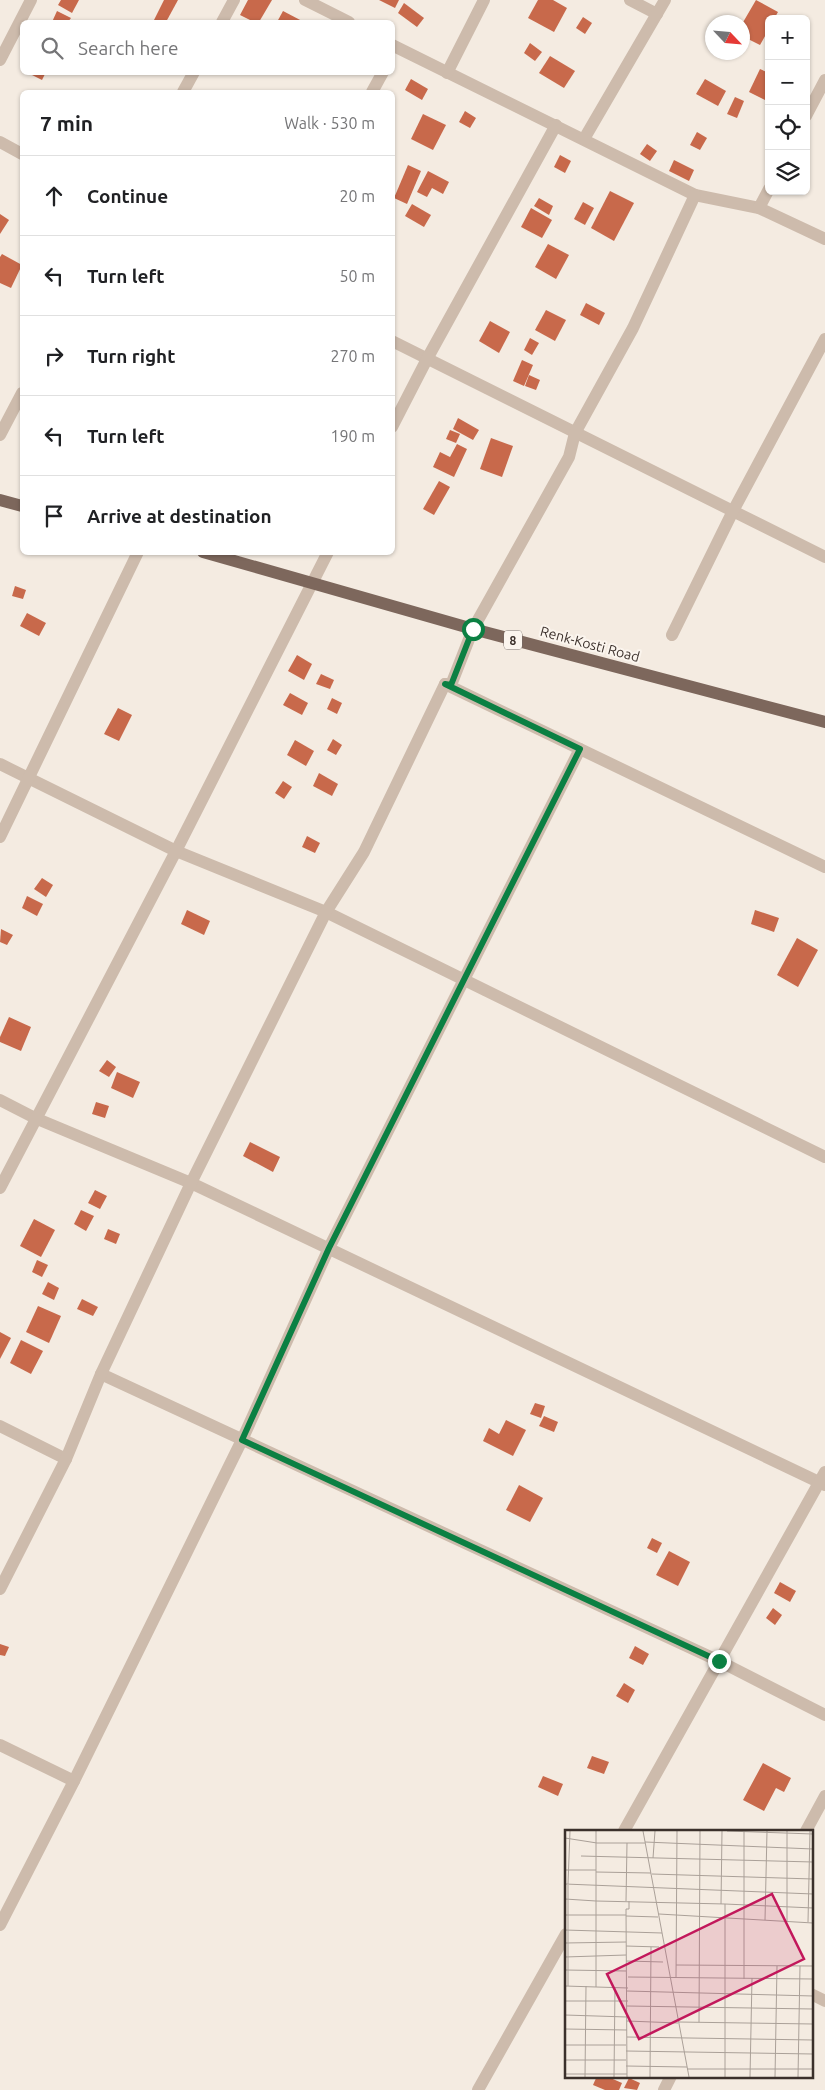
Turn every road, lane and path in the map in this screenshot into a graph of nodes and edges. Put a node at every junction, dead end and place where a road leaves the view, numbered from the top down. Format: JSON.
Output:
{"nodes":[{"id":1,"x":31,"y":0,"type":"edge"},
{"id":2,"x":234,"y":0,"type":"edge"},
{"id":3,"x":305,"y":0,"type":"edge"},
{"id":4,"x":484,"y":0,"type":"edge"},
{"id":5,"x":630,"y":0,"type":"edge"},
{"id":6,"x":664,"y":0,"type":"edge"},
{"id":7,"x":657,"y":14,"type":"junction"},
{"id":8,"x":21,"y":20,"type":"edge"},
{"id":9,"x":223,"y":20,"type":"edge"},
{"id":10,"x":345,"y":20,"type":"edge"},
{"id":11,"x":20,"y":21,"type":"edge"},
{"id":12,"x":395,"y":49,"type":"edge"},
{"id":13,"x":0,"y":60,"type":"edge"},
{"id":14,"x":447,"y":74,"type":"junction"},
{"id":15,"x":192,"y":75,"type":"edge"},
{"id":16,"x":381,"y":75,"type":"edge"},
{"id":17,"x":825,"y":80,"type":"edge"},
{"id":18,"x":184,"y":90,"type":"edge"},
{"id":19,"x":373,"y":90,"type":"edge"},
{"id":20,"x":810,"y":108,"type":"edge"},
{"id":21,"x":556,"y":125,"type":"junction"},
{"id":22,"x":584,"y":139,"type":"junction"},
{"id":23,"x":0,"y":142,"type":"edge"},
{"id":24,"x":20,"y":153,"type":"edge"},
{"id":25,"x":695,"y":195,"type":"junction"},
{"id":26,"x":766,"y":195,"type":"edge"},
{"id":27,"x":759,"y":208,"type":"junction"},
{"id":28,"x":825,"y":239,"type":"edge"},
{"id":29,"x":825,"y":339,"type":"edge"},
{"id":30,"x":395,"y":342,"type":"edge"},
{"id":31,"x":428,"y":359,"type":"junction"},
{"id":32,"x":20,"y":397,"type":"edge"},
{"id":33,"x":395,"y":421,"type":"edge"},
{"id":34,"x":575,"y":433,"type":"junction"},
{"id":35,"x":0,"y":435,"type":"edge"},
{"id":36,"x":0,"y":500,"type":"edge"},
{"id":37,"x":20,"y":505,"type":"edge"},
{"id":38,"x":733,"y":511,"type":"junction"},
{"id":39,"x":137,"y":555,"type":"edge"},
{"id":40,"x":212,"y":555,"type":"edge"},
{"id":41,"x":326,"y":555,"type":"edge"},
{"id":42,"x":825,"y":557,"type":"edge"},
{"id":43,"x":312,"y":584,"type":"junction"},
{"id":44,"x":473,"y":629,"type":"junction"},
{"id":45,"x":672,"y":635,"type":"dead end"},
{"id":46,"x":445,"y":684,"type":"junction"},
{"id":47,"x":825,"y":722,"type":"edge"},
{"id":48,"x":580,"y":749,"type":"junction"},
{"id":49,"x":0,"y":764,"type":"edge"},
{"id":50,"x":30,"y":778,"type":"junction"},
{"id":51,"x":0,"y":836,"type":"edge"},
{"id":52,"x":176,"y":851,"type":"junction"},
{"id":53,"x":825,"y":867,"type":"edge"},
{"id":54,"x":326,"y":912,"type":"junction"},
{"id":55,"x":466,"y":980,"type":"junction"},
{"id":56,"x":0,"y":1100,"type":"edge"},
{"id":57,"x":35,"y":1118,"type":"junction"},
{"id":58,"x":825,"y":1157,"type":"edge"},
{"id":59,"x":191,"y":1183,"type":"junction"},
{"id":60,"x":0,"y":1188,"type":"edge"},
{"id":61,"x":329,"y":1248,"type":"junction"},
{"id":62,"x":101,"y":1374,"type":"junction"},
{"id":63,"x":0,"y":1426,"type":"edge"},
{"id":64,"x":242,"y":1440,"type":"junction"},
{"id":65,"x":66,"y":1459,"type":"junction"},
{"id":66,"x":823,"y":1480,"type":"edge"},
{"id":67,"x":0,"y":1589,"type":"edge"},
{"id":68,"x":719,"y":1661,"type":"junction"},
{"id":69,"x":825,"y":1715,"type":"edge"},
{"id":70,"x":0,"y":1745,"type":"edge"},
{"id":71,"x":74,"y":1781,"type":"junction"},
{"id":72,"x":825,"y":1796,"type":"edge"},
{"id":73,"x":625,"y":1830,"type":"edge"},
{"id":74,"x":807,"y":1830,"type":"edge"},
{"id":75,"x":0,"y":1925,"type":"edge"},
{"id":76,"x":565,"y":1936,"type":"edge"},
{"id":77,"x":812,"y":1994,"type":"edge"},
{"id":78,"x":825,"y":2001,"type":"edge"},
{"id":79,"x":670,"y":2078,"type":"edge"},
{"id":80,"x":478,"y":2090,"type":"edge"},
{"id":81,"x":664,"y":2090,"type":"edge"}],
"edges":[{"from":1,"to":8,"type":"street"},
{"from":2,"to":9,"type":"street"},
{"from":3,"to":10,"type":"street"},
{"from":4,"to":14,"type":"street"},
{"from":5,"to":7,"type":"street"},
{"from":6,"to":7,"type":"street"},
{"from":7,"to":22,"type":"street"},
{"from":11,"to":13,"type":"street"},
{"from":12,"to":14,"type":"street"},
{"from":14,"to":21,"type":"street"},
{"from":15,"to":18,"type":"street"},
{"from":16,"to":19,"type":"street"},
{"from":17,"to":20,"type":"street"},
{"from":21,"to":22,"type":"street"},
{"from":21,"to":31,"type":"street"},
{"from":22,"to":25,"type":"street"},
{"from":23,"to":24,"type":"street"},
{"from":25,"to":27,"type":"street"},
{"from":25,"to":34,"type":"street"},
{"from":26,"to":27,"type":"street"},
{"from":27,"to":28,"type":"street"},
{"from":29,"to":38,"type":"street"},
{"from":30,"to":31,"type":"street"},
{"from":31,"to":33,"type":"street"},
{"from":31,"to":34,"type":"street"},
{"from":32,"to":35,"type":"street"},
{"from":34,"to":38,"type":"street"},
{"from":34,"to":44,"type":"street"},
{"from":36,"to":37,"type":"main road"},
{"from":38,"to":42,"type":"street"},
{"from":38,"to":45,"type":"street"},
{"from":39,"to":50,"type":"street"},
{"from":40,"to":43,"type":"main road","name":"Renk-Kosti Road","number":"8"},
{"from":41,"to":43,"type":"street"},
{"from":43,"to":44,"type":"main road","name":"Renk-Kosti Road","number":"8"},
{"from":43,"to":52,"type":"street"},
{"from":44,"to":46,"type":"street"},
{"from":44,"to":47,"type":"main road","name":"Renk-Kosti Road","number":"8"},
{"from":46,"to":48,"type":"street"},
{"from":46,"to":54,"type":"street"},
{"from":48,"to":53,"type":"street"},
{"from":48,"to":55,"type":"street"},
{"from":49,"to":50,"type":"street"},
{"from":50,"to":51,"type":"street"},
{"from":50,"to":52,"type":"street"},
{"from":52,"to":54,"type":"street"},
{"from":52,"to":57,"type":"street"},
{"from":54,"to":55,"type":"street"},
{"from":54,"to":59,"type":"street"},
{"from":55,"to":58,"type":"street"},
{"from":55,"to":61,"type":"street"},
{"from":56,"to":57,"type":"street"},
{"from":57,"to":59,"type":"street"},
{"from":57,"to":60,"type":"street"},
{"from":59,"to":61,"type":"street"},
{"from":59,"to":62,"type":"street"},
{"from":61,"to":64,"type":"street"},
{"from":61,"to":66,"type":"street"},
{"from":62,"to":64,"type":"street"},
{"from":62,"to":65,"type":"street"},
{"from":63,"to":65,"type":"street"},
{"from":64,"to":68,"type":"street"},
{"from":64,"to":71,"type":"street"},
{"from":65,"to":67,"type":"street"},
{"from":66,"to":68,"type":"street"},
{"from":68,"to":69,"type":"street"},
{"from":68,"to":73,"type":"street"},
{"from":70,"to":71,"type":"street"},
{"from":71,"to":75,"type":"street"},
{"from":72,"to":74,"type":"street"},
{"from":76,"to":80,"type":"street"},
{"from":77,"to":78,"type":"street"},
{"from":79,"to":81,"type":"street"}]}
